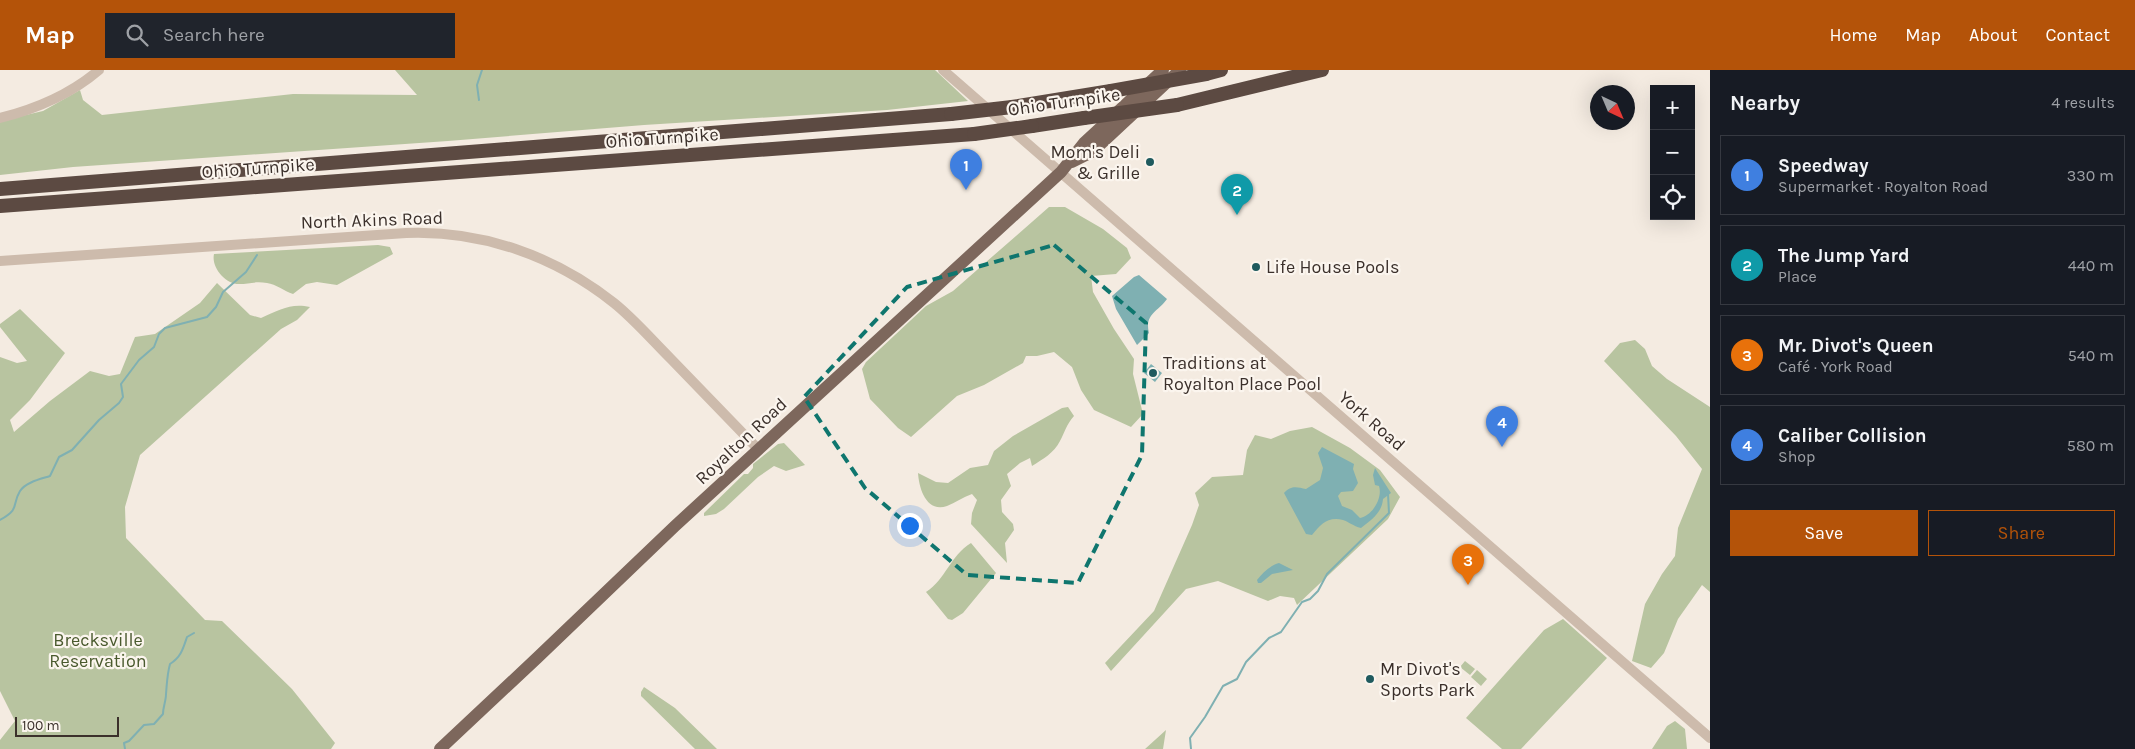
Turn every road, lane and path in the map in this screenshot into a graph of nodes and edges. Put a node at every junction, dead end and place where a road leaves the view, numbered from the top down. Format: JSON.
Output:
{"nodes":[{"id":1,"x":99,"y":70,"type":"edge"},
{"id":2,"x":943,"y":70,"type":"edge"},
{"id":3,"x":1163,"y":70,"type":"edge"},
{"id":4,"x":1180,"y":70,"type":"edge"},
{"id":5,"x":1221,"y":70,"type":"edge"},
{"id":6,"x":1322,"y":70,"type":"edge"},
{"id":7,"x":0,"y":118,"type":"edge"},
{"id":8,"x":1065,"y":168,"type":"junction"},
{"id":9,"x":0,"y":188,"type":"edge"},
{"id":10,"x":0,"y":206,"type":"edge"},
{"id":11,"x":0,"y":261,"type":"edge"},
{"id":12,"x":758,"y":449,"type":"junction"},
{"id":13,"x":1710,"y":738,"type":"edge"},
{"id":14,"x":440,"y":749,"type":"edge"}],
"edges":[{"from":1,"to":7,"type":"street"},
{"from":2,"to":8,"type":"street","name":"York Road"},
{"from":3,"to":8,"type":"main road","name":"Royalton Road"},
{"from":4,"to":8,"type":"main road","name":"Royalton Road"},
{"from":5,"to":9,"type":"highway","name":"Ohio Turnpike","bridge":true},
{"from":6,"to":10,"type":"highway","name":"Ohio Turnpike","bridge":true},
{"from":8,"to":12,"type":"main road","name":"Royalton Road"},
{"from":8,"to":13,"type":"street","name":"York Road"},
{"from":11,"to":12,"type":"street","name":"North Akins Road"},
{"from":12,"to":14,"type":"main road","name":"Royalton Road"}]}
